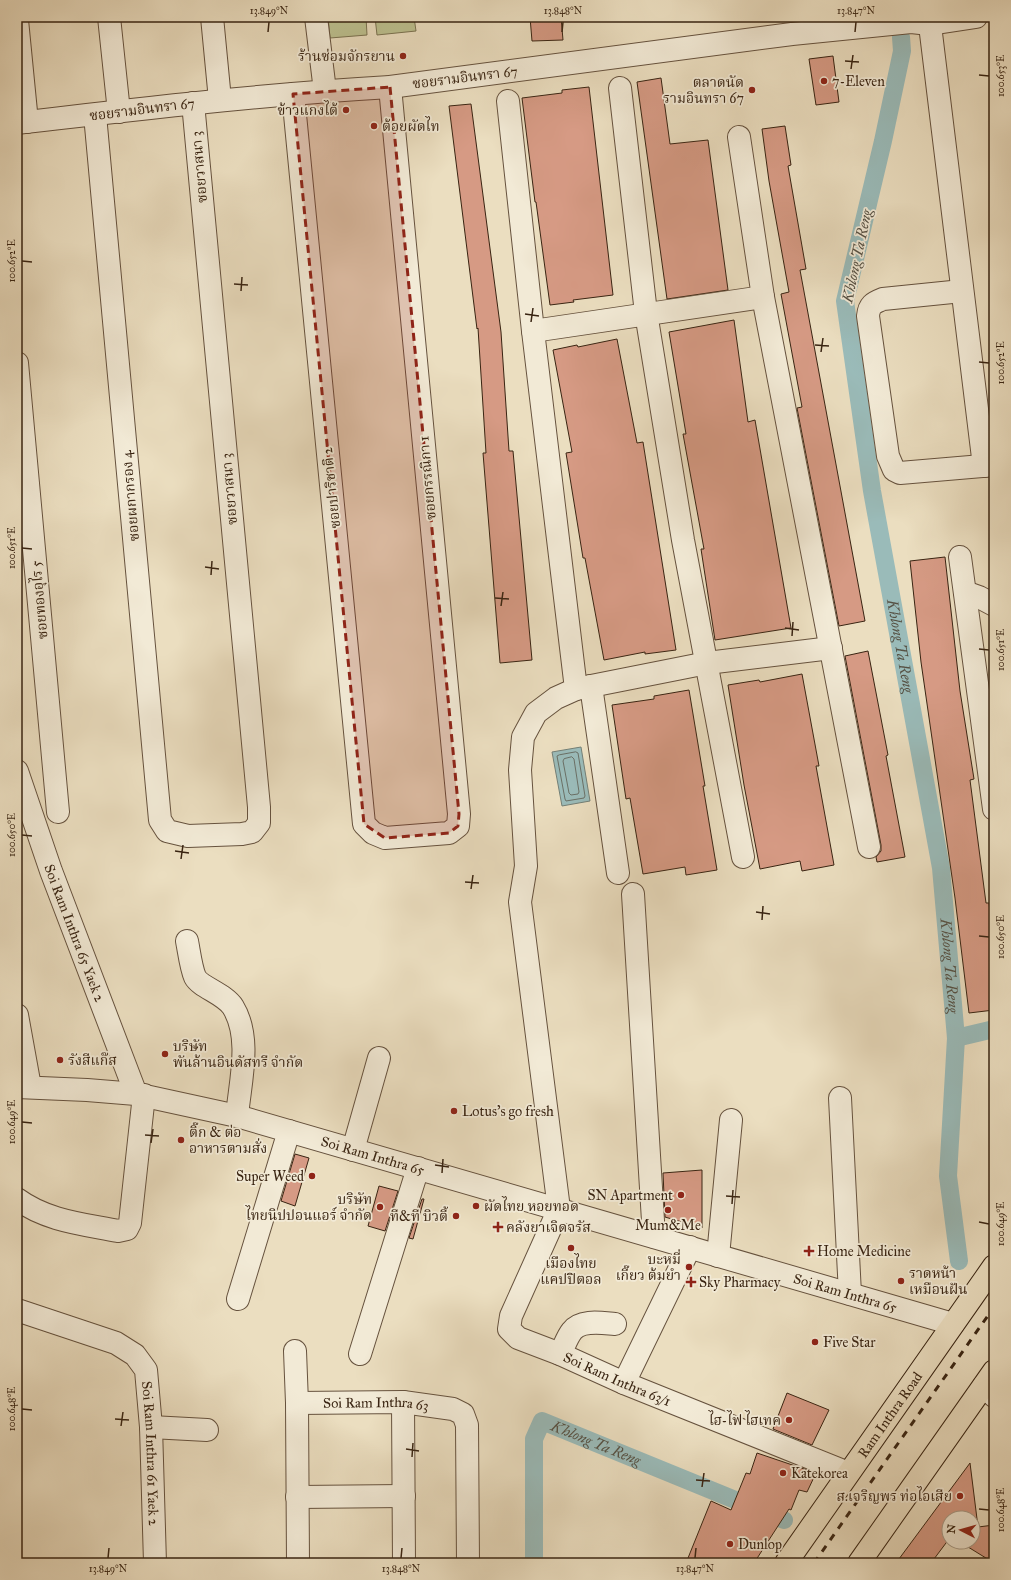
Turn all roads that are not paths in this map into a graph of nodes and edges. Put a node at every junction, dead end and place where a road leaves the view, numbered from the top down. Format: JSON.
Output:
{"nodes":[{"id":1,"x":109,"y":17,"type":"edge"},
{"id":2,"x":212,"y":17,"type":"edge"},
{"id":3,"x":316,"y":17,"type":"edge"},
{"id":4,"x":976,"y":17,"type":"edge"},
{"id":5,"x":17,"y":20,"type":"edge"},
{"id":6,"x":922,"y":20,"type":"edge"},
{"id":7,"x":390,"y":86,"type":"junction"},
{"id":8,"x":620,"y":88,"type":"dead end"},
{"id":9,"x":325,"y":91,"type":"junction"},
{"id":10,"x":293,"y":94,"type":"junction"},
{"id":11,"x":220,"y":100,"type":"junction"},
{"id":12,"x":508,"y":101,"type":"dead end"},
{"id":13,"x":193,"y":103,"type":"junction"},
{"id":14,"x":118,"y":112,"type":"junction"},
{"id":15,"x":95,"y":115,"type":"junction"},
{"id":16,"x":22,"y":122,"type":"edge"},
{"id":17,"x":739,"y":137,"type":"dead end"},
{"id":18,"x":962,"y":291,"type":"junction"},
{"id":19,"x":763,"y":297,"type":"junction"},
{"id":20,"x":646,"y":313,"type":"junction"},
{"id":21,"x":533,"y":331,"type":"junction"},
{"id":22,"x":17,"y":363,"type":"edge"},
{"id":23,"x":989,"y":466,"type":"edge"},
{"id":24,"x":960,"y":557,"type":"dead end"},
{"id":25,"x":965,"y":592,"type":"junction"},
{"id":26,"x":994,"y":605,"type":"edge"},
{"id":27,"x":831,"y":648,"type":"junction"},
{"id":28,"x":707,"y":663,"type":"junction"},
{"id":29,"x":583,"y":688,"type":"junction"},
{"id":30,"x":17,"y":771,"type":"edge"},
{"id":31,"x":994,"y":802,"type":"edge"},
{"id":32,"x":58,"y":812,"type":"dead end"},
{"id":33,"x":211,"y":835,"type":"joint"},
{"id":34,"x":417,"y":836,"type":"joint"},
{"id":35,"x":869,"y":847,"type":"dead end"},
{"id":36,"x":743,"y":857,"type":"dead end"},
{"id":37,"x":618,"y":873,"type":"dead end"},
{"id":38,"x":633,"y":894,"type":"dead end"},
{"id":39,"x":187,"y":941,"type":"dead end"},
{"id":40,"x":17,"y":1015,"type":"edge"},
{"id":41,"x":379,"y":1058,"type":"dead end"},
{"id":42,"x":24,"y":1087,"type":"edge"},
{"id":43,"x":140,"y":1095,"type":"junction"},
{"id":44,"x":840,"y":1098,"type":"dead end"},
{"id":45,"x":237,"y":1116,"type":"junction"},
{"id":46,"x":731,"y":1120,"type":"dead end"},
{"id":47,"x":289,"y":1131,"type":"junction"},
{"id":48,"x":353,"y":1150,"type":"junction"},
{"id":49,"x":418,"y":1168,"type":"junction"},
{"id":50,"x":17,"y":1199,"type":"edge"},
{"id":51,"x":559,"y":1209,"type":"junction"},
{"id":52,"x":654,"y":1237,"type":"junction"},
{"id":53,"x":690,"y":1248,"type":"junction"},
{"id":54,"x":718,"y":1256,"type":"junction"},
{"id":55,"x":994,"y":1266,"type":"edge"},
{"id":56,"x":850,"y":1294,"type":"junction"},
{"id":57,"x":238,"y":1299,"type":"dead end"},
{"id":58,"x":17,"y":1310,"type":"edge"},
{"id":59,"x":615,"y":1324,"type":"dead end"},
{"id":60,"x":953,"y":1324,"type":"junction"},
{"id":61,"x":295,"y":1351,"type":"dead end"},
{"id":62,"x":360,"y":1354,"type":"dead end"},
{"id":63,"x":560,"y":1354,"type":"junction"},
{"id":64,"x":624,"y":1383,"type":"junction"},
{"id":65,"x":990,"y":1384,"type":"edge"},
{"id":66,"x":402,"y":1402,"type":"junction"},
{"id":67,"x":297,"y":1403,"type":"junction"},
{"id":68,"x":151,"y":1427,"type":"junction"},
{"id":69,"x":207,"y":1430,"type":"dead end"},
{"id":70,"x":848,"y":1473,"type":"junction"},
{"id":71,"x":404,"y":1496,"type":"junction"},
{"id":72,"x":297,"y":1497,"type":"junction"},
{"id":73,"x":155,"y":1563,"type":"edge"},
{"id":74,"x":298,"y":1563,"type":"edge"},
{"id":75,"x":404,"y":1563,"type":"edge"},
{"id":76,"x":468,"y":1563,"type":"edge"},
{"id":77,"x":786,"y":1563,"type":"edge"},
{"id":78,"x":859,"y":1563,"type":"edge"}],
"edges":[{"from":1,"to":14,"type":"street"},
{"from":2,"to":11,"type":"street"},
{"from":3,"to":9,"type":"street"},
{"from":4,"to":6,"type":"street","name":"ซอยรามอินทรา 67"},
{"from":5,"to":16,"type":"street"},
{"from":6,"to":7,"type":"street","name":"ซอยรามอินทรา 67"},
{"from":6,"to":18,"type":"street"},
{"from":7,"to":9,"type":"street","name":"ซอยรามอินทรา 67"},
{"from":7,"to":34,"type":"street","name":"ซอยกรรณิกา 1"},
{"from":8,"to":20,"type":"street"},
{"from":9,"to":10,"type":"street","name":"ซอยรามอินทรา 67"},
{"from":10,"to":11,"type":"street","name":"ซอยรามอินทรา 67"},
{"from":10,"to":34,"type":"street","name":"ซอยปาริชาติ 2"},
{"from":11,"to":13,"type":"street","name":"ซอยรามอินทรา 67"},
{"from":12,"to":21,"type":"street"},
{"from":13,"to":14,"type":"street","name":"ซอยรามอินทรา 67"},
{"from":13,"to":33,"type":"street","name":"ซอยวาสนา 3"},
{"from":14,"to":15,"type":"street","name":"ซอยรามอินทรา 67"},
{"from":15,"to":16,"type":"street","name":"ซอยรามอินทรา 67"},
{"from":15,"to":33,"type":"street","name":"ซอยผกากรอง 4"},
{"from":17,"to":19,"type":"street"},
{"from":18,"to":23,"type":"street"},
{"from":18,"to":23,"type":"street"},
{"from":19,"to":20,"type":"street"},
{"from":19,"to":27,"type":"street"},
{"from":20,"to":21,"type":"street"},
{"from":20,"to":28,"type":"street"},
{"from":21,"to":29,"type":"street"},
{"from":22,"to":32,"type":"street","name":"ซอยทองอุไร 5"},
{"from":24,"to":25,"type":"street"},
{"from":25,"to":26,"type":"street"},
{"from":25,"to":31,"type":"street"},
{"from":27,"to":28,"type":"street"},
{"from":27,"to":35,"type":"street"},
{"from":28,"to":29,"type":"street"},
{"from":28,"to":36,"type":"street"},
{"from":29,"to":37,"type":"street"},
{"from":29,"to":51,"type":"street"},
{"from":30,"to":43,"type":"street","name":"Soi Ram Inthra 65 Yaek 2"},
{"from":38,"to":52,"type":"street"},
{"from":39,"to":45,"type":"street"},
{"from":40,"to":42,"type":"street"},
{"from":41,"to":48,"type":"street"},
{"from":42,"to":43,"type":"street","name":"Soi Ram Inthra 65"},
{"from":43,"to":45,"type":"street","name":"Soi Ram Inthra 65"},
{"from":43,"to":50,"type":"street"},
{"from":44,"to":56,"type":"street"},
{"from":45,"to":47,"type":"street","name":"Soi Ram Inthra 65"},
{"from":46,"to":54,"type":"street"},
{"from":47,"to":48,"type":"street","name":"Soi Ram Inthra 65"},
{"from":47,"to":57,"type":"street"},
{"from":48,"to":49,"type":"street","name":"Soi Ram Inthra 65"},
{"from":49,"to":51,"type":"street","name":"Soi Ram Inthra 65"},
{"from":49,"to":62,"type":"street"},
{"from":51,"to":52,"type":"street","name":"Soi Ram Inthra 65"},
{"from":51,"to":63,"type":"street","name":"Soi Ram Inthra 63/1"},
{"from":52,"to":53,"type":"street","name":"Soi Ram Inthra 65"},
{"from":53,"to":54,"type":"street","name":"Soi Ram Inthra 65"},
{"from":53,"to":64,"type":"street"},
{"from":54,"to":56,"type":"street","name":"Soi Ram Inthra 65"},
{"from":55,"to":60,"type":"main road","name":"Ram Inthra Road"},
{"from":56,"to":60,"type":"street","name":"Soi Ram Inthra 65"},
{"from":58,"to":68,"type":"street","name":"Soi Ram Inthra 61 Yaek 2"},
{"from":59,"to":63,"type":"street"},
{"from":60,"to":70,"type":"main road","name":"Ram Inthra Road"},
{"from":61,"to":67,"type":"street"},
{"from":63,"to":64,"type":"street","name":"Soi Ram Inthra 63/1"},
{"from":64,"to":70,"type":"street","name":"Soi Ram Inthra 63/1"},
{"from":65,"to":78,"type":"main road"},
{"from":66,"to":67,"type":"street","name":"Soi Ram Inthra 63"},
{"from":66,"to":71,"type":"street"},
{"from":66,"to":76,"type":"street","name":"Soi Ram Inthra 63"},
{"from":67,"to":72,"type":"street"},
{"from":68,"to":69,"type":"street"},
{"from":68,"to":73,"type":"street","name":"Soi Ram Inthra 61 Yaek 2"},
{"from":70,"to":77,"type":"main road","name":"Ram Inthra Road"},
{"from":71,"to":72,"type":"street"},
{"from":71,"to":75,"type":"street"},
{"from":72,"to":74,"type":"street"}]}
